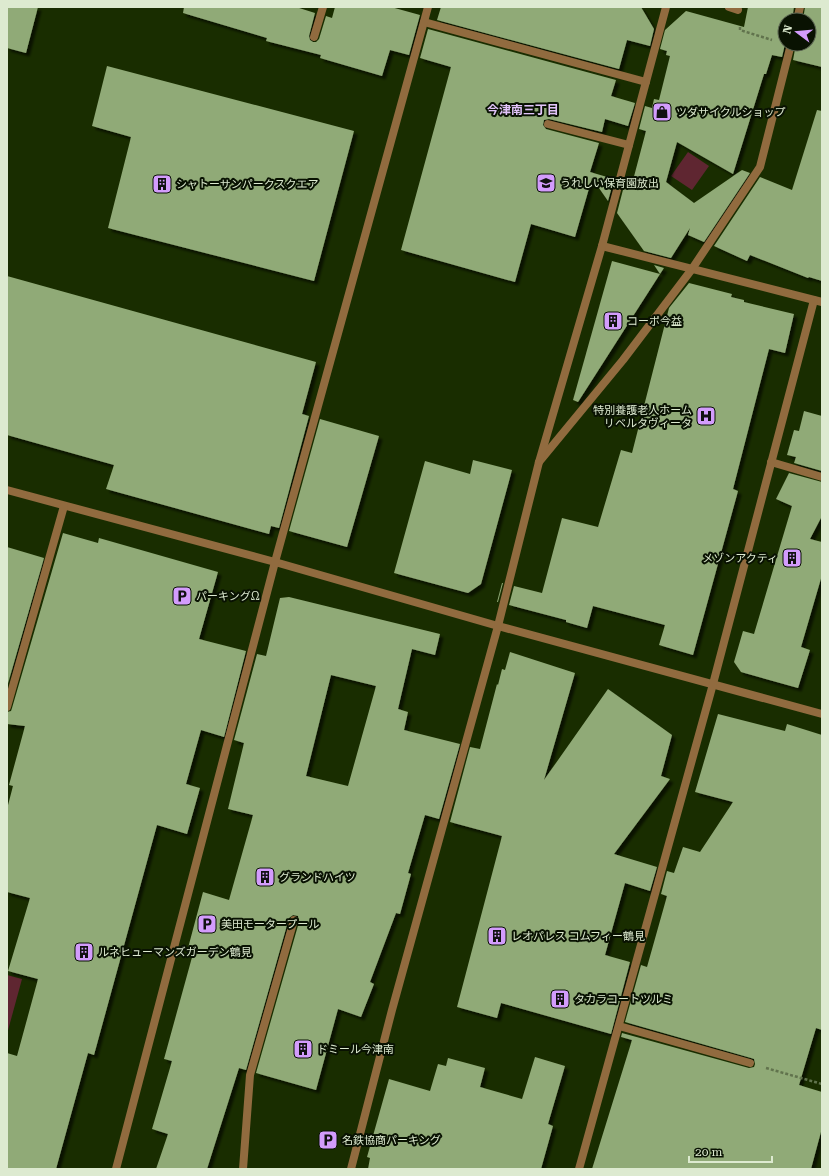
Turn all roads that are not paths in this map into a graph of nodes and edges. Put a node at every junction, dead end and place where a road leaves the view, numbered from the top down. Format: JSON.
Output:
{"nodes":[{"id":1,"x":323,"y":7,"type":"edge"},
{"id":2,"x":428,"y":7,"type":"edge"},
{"id":3,"x":666,"y":7,"type":"edge"},
{"id":4,"x":729,"y":7,"type":"edge"},
{"id":5,"x":738,"y":10,"type":"road end"},
{"id":6,"x":424,"y":22,"type":"junction"},
{"id":7,"x":314,"y":37,"type":"dead end"},
{"id":8,"x":789,"y":52,"type":"edge"},
{"id":9,"x":646,"y":82,"type":"junction"},
{"id":10,"x":548,"y":124,"type":"dead end"},
{"id":11,"x":629,"y":145,"type":"junction"},
{"id":12,"x":602,"y":246,"type":"junction"},
{"id":13,"x":692,"y":269,"type":"junction"},
{"id":14,"x":818,"y":301,"type":"edge"},
{"id":15,"x":539,"y":462,"type":"junction"},
{"id":16,"x":771,"y":462,"type":"junction"},
{"id":17,"x":822,"y":477,"type":"edge"},
{"id":18,"x":7,"y":490,"type":"edge"},
{"id":19,"x":64,"y":506,"type":"junction"},
{"id":20,"x":275,"y":562,"type":"junction"},
{"id":21,"x":498,"y":626,"type":"junction"},
{"id":22,"x":713,"y":684,"type":"junction"},
{"id":23,"x":7,"y":707,"type":"edge"},
{"id":24,"x":822,"y":714,"type":"edge"},
{"id":25,"x":294,"y":920,"type":"dead end"},
{"id":26,"x":619,"y":1026,"type":"junction"},
{"id":27,"x":750,"y":1063,"type":"road end"},
{"id":28,"x":116,"y":1169,"type":"edge"},
{"id":29,"x":243,"y":1169,"type":"edge"},
{"id":30,"x":350,"y":1169,"type":"edge"},
{"id":31,"x":579,"y":1169,"type":"edge"}],
"edges":[{"from":1,"to":7,"type":"street"},
{"from":2,"to":6,"type":"street"},
{"from":3,"to":9,"type":"street"},
{"from":4,"to":5,"type":"street"},
{"from":6,"to":9,"type":"street"},
{"from":6,"to":20,"type":"street"},
{"from":8,"to":13,"type":"street"},
{"from":9,"to":11,"type":"street"},
{"from":10,"to":11,"type":"street"},
{"from":11,"to":12,"type":"street"},
{"from":12,"to":13,"type":"street"},
{"from":12,"to":15,"type":"street"},
{"from":13,"to":14,"type":"street"},
{"from":13,"to":15,"type":"street"},
{"from":14,"to":16,"type":"street"},
{"from":15,"to":21,"type":"street"},
{"from":16,"to":17,"type":"street"},
{"from":16,"to":22,"type":"street"},
{"from":18,"to":19,"type":"street"},
{"from":19,"to":20,"type":"street"},
{"from":19,"to":23,"type":"street"},
{"from":20,"to":21,"type":"street"},
{"from":20,"to":28,"type":"street"},
{"from":21,"to":22,"type":"street"},
{"from":21,"to":30,"type":"street"},
{"from":22,"to":24,"type":"street"},
{"from":22,"to":26,"type":"street"},
{"from":25,"to":29,"type":"street"},
{"from":26,"to":27,"type":"street"},
{"from":26,"to":31,"type":"street"}]}
